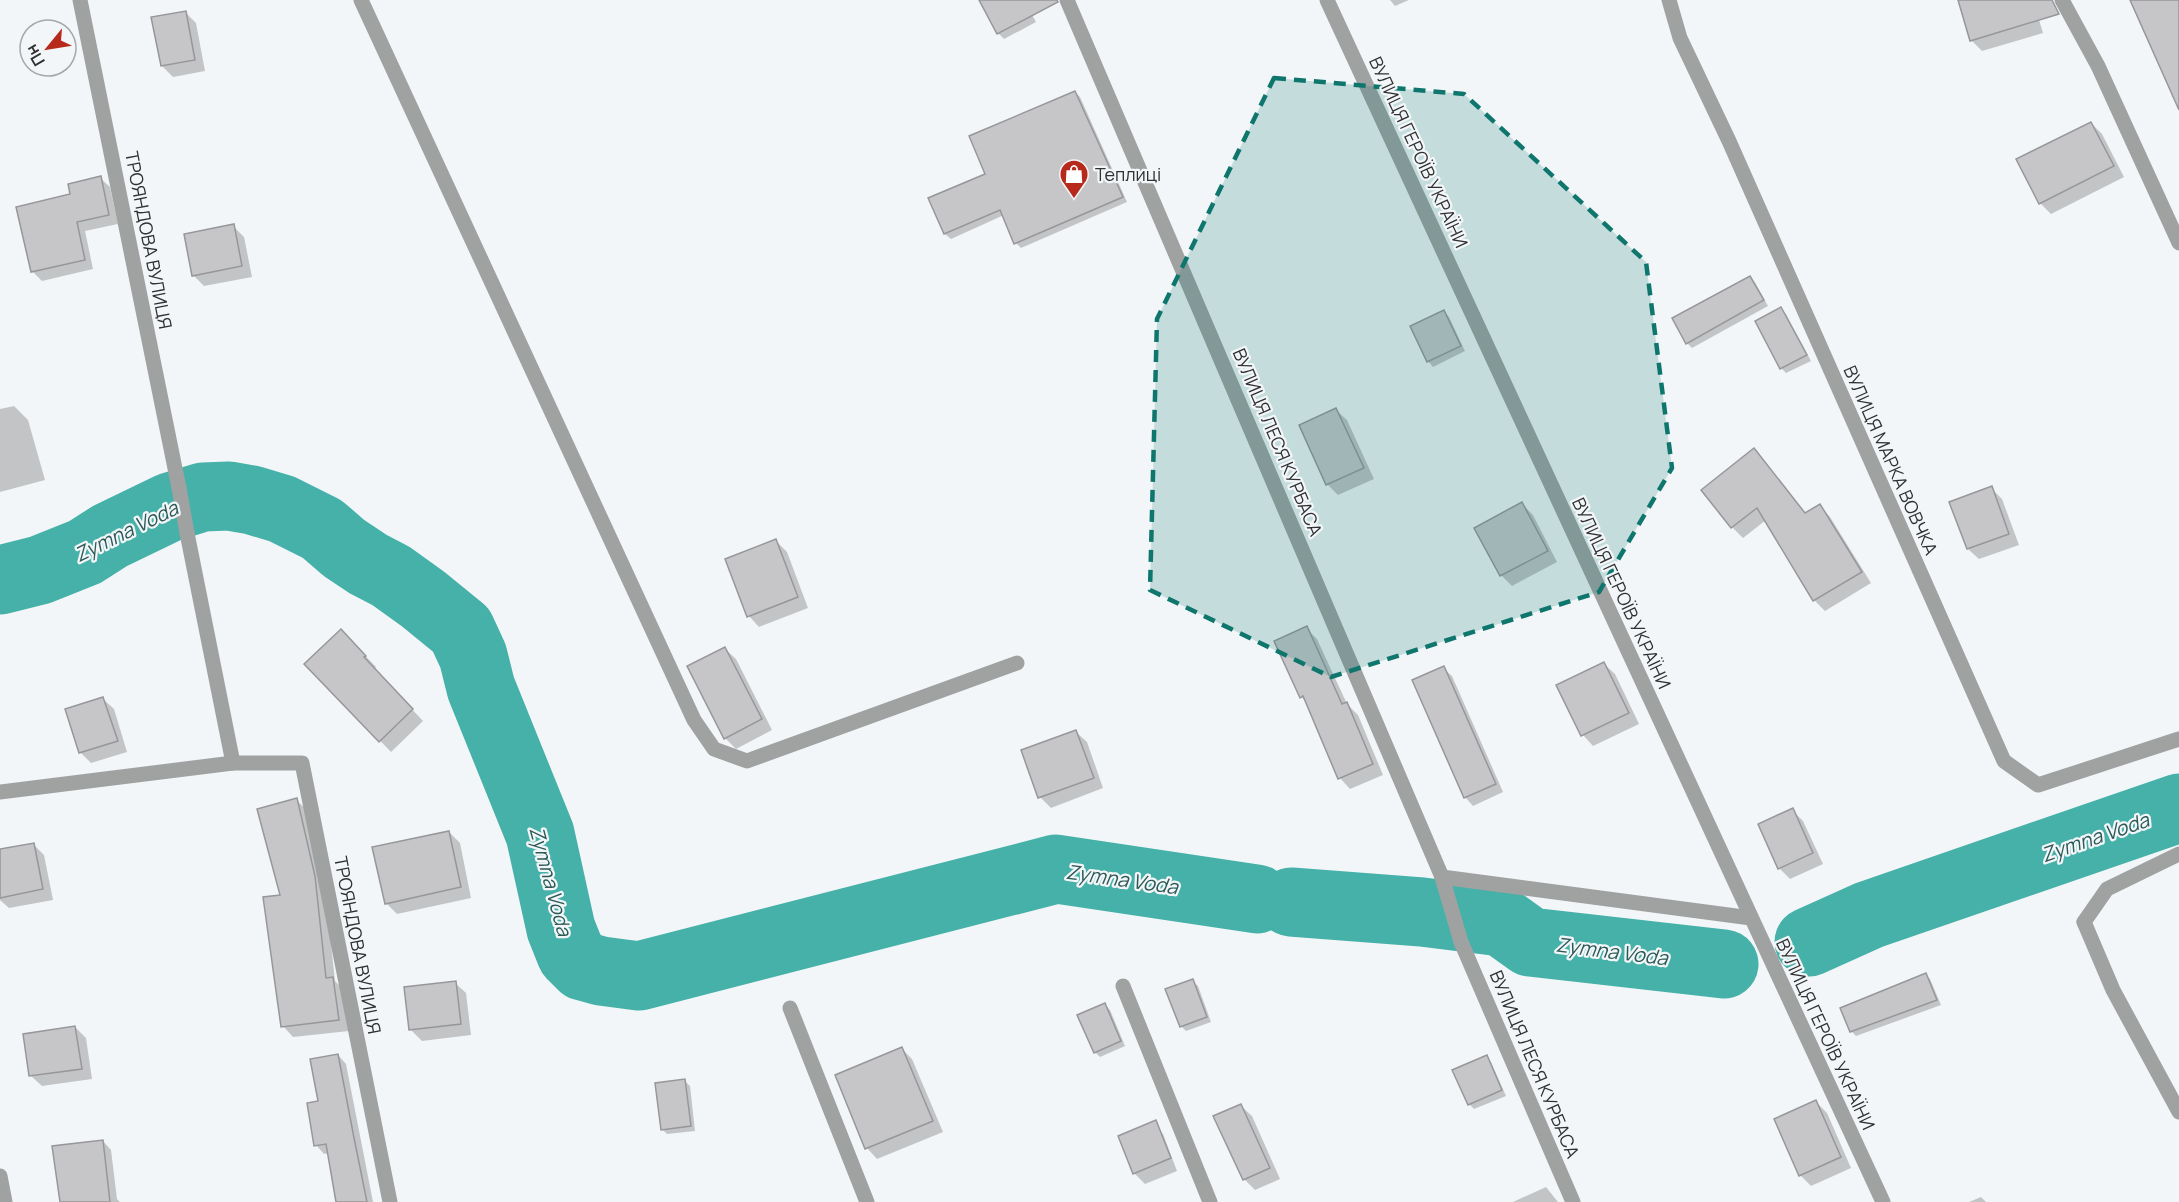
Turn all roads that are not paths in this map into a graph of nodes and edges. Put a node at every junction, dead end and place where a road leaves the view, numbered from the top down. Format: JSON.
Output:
{"nodes":[{"id":1,"x":80,"y":0,"type":"edge"},
{"id":2,"x":361,"y":0,"type":"edge"},
{"id":3,"x":1067,"y":0,"type":"edge"},
{"id":4,"x":1327,"y":0,"type":"edge"},
{"id":5,"x":1669,"y":0,"type":"edge"},
{"id":6,"x":2062,"y":0,"type":"edge"},
{"id":7,"x":2179,"y":243,"type":"edge"},
{"id":8,"x":1017,"y":663,"type":"dead end"},
{"id":9,"x":2179,"y":740,"type":"edge"},
{"id":10,"x":233,"y":763,"type":"junction"},
{"id":11,"x":0,"y":792,"type":"edge"},
{"id":12,"x":2179,"y":854,"type":"edge"},
{"id":13,"x":1442,"y":877,"type":"junction"},
{"id":14,"x":1750,"y":918,"type":"junction"},
{"id":15,"x":1124,"y":986,"type":"dead end"},
{"id":16,"x":790,"y":1008,"type":"dead end"},
{"id":17,"x":2179,"y":1112,"type":"edge"},
{"id":18,"x":0,"y":1176,"type":"edge"},
{"id":19,"x":5,"y":1202,"type":"edge"},
{"id":20,"x":390,"y":1202,"type":"edge"},
{"id":21,"x":867,"y":1202,"type":"edge"},
{"id":22,"x":1210,"y":1202,"type":"edge"},
{"id":23,"x":1573,"y":1202,"type":"edge"},
{"id":24,"x":1883,"y":1202,"type":"edge"}],
"edges":[{"from":1,"to":10,"type":"street","name":"ТРОЯНДОВА ВУЛИЦЯ"},
{"from":2,"to":8,"type":"street"},
{"from":3,"to":13,"type":"street","name":"ВУЛИЦЯ ЛЕСЯ КУРБАСА"},
{"from":4,"to":14,"type":"street","name":"ВУЛИЦЯ ГЕРОЇВ УКРАЇНИ"},
{"from":5,"to":9,"type":"street","name":"ВУЛИЦЯ МАРКА ВОВЧКА"},
{"from":6,"to":7,"type":"street"},
{"from":10,"to":11,"type":"street","name":"ТРОЯНДОВА ВУЛИЦЯ"},
{"from":10,"to":20,"type":"street","name":"ТРОЯНДОВА ВУЛИЦЯ"},
{"from":12,"to":17,"type":"street"},
{"from":13,"to":14,"type":"street"},
{"from":13,"to":23,"type":"street","name":"ВУЛИЦЯ ЛЕСЯ КУРБАСА"},
{"from":14,"to":24,"type":"street","name":"ВУЛИЦЯ ГЕРОЇВ УКРАЇНИ"},
{"from":15,"to":22,"type":"street"},
{"from":16,"to":21,"type":"street"},
{"from":18,"to":19,"type":"street"}]}
